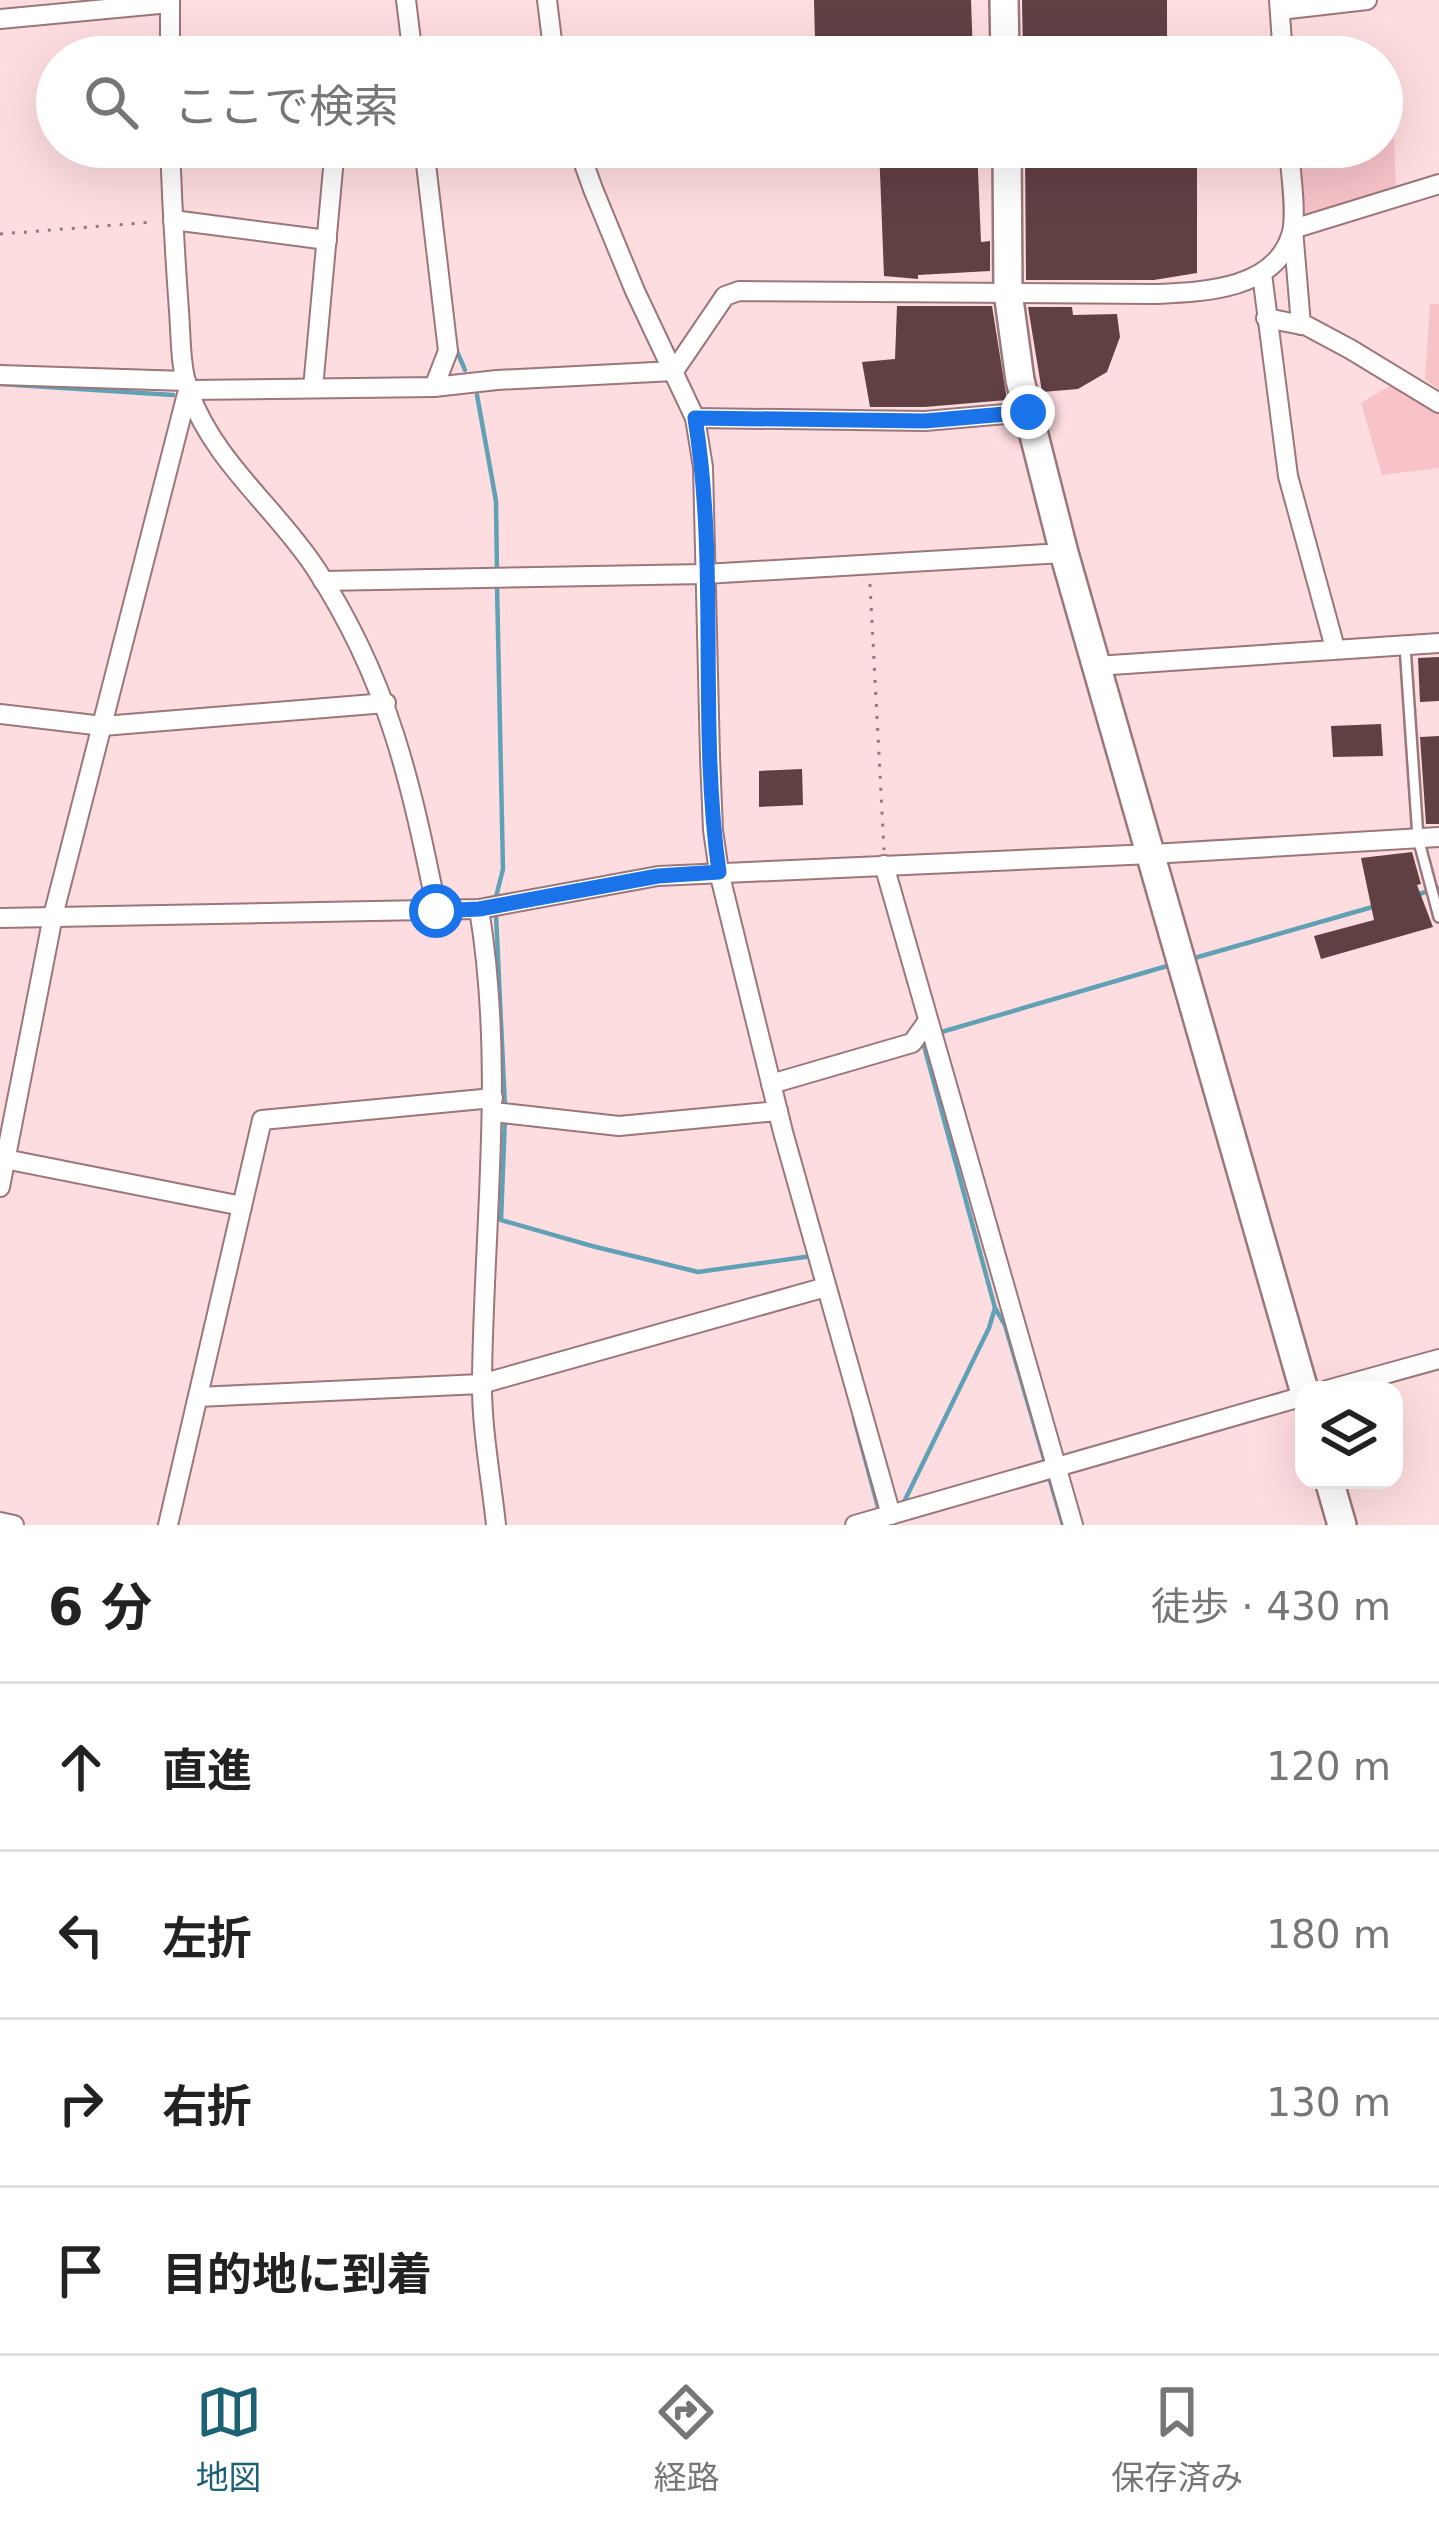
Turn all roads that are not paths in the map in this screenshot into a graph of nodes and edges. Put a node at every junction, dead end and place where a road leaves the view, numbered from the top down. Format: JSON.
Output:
{"nodes":[{"id":1,"x":406,"y":0,"type":"edge"},
{"id":2,"x":547,"y":0,"type":"edge"},
{"id":3,"x":1004,"y":0,"type":"edge"},
{"id":4,"x":1367,"y":0,"type":"edge"},
{"id":5,"x":170,"y":2,"type":"edge"},
{"id":6,"x":1280,"y":5,"type":"edge"},
{"id":7,"x":0,"y":19,"type":"edge"},
{"id":8,"x":170,"y":36,"type":"edge"},
{"id":9,"x":410,"y":36,"type":"edge"},
{"id":10,"x":551,"y":36,"type":"edge"},
{"id":11,"x":1005,"y":36,"type":"edge"},
{"id":12,"x":1282,"y":36,"type":"edge"},
{"id":13,"x":171,"y":168,"type":"edge"},
{"id":14,"x":333,"y":168,"type":"edge"},
{"id":15,"x":426,"y":168,"type":"edge"},
{"id":16,"x":585,"y":168,"type":"edge"},
{"id":17,"x":1007,"y":168,"type":"edge"},
{"id":18,"x":1289,"y":168,"type":"edge"},
{"id":19,"x":1439,"y":184,"type":"edge"},
{"id":20,"x":173,"y":220,"type":"junction"},
{"id":21,"x":1293,"y":229,"type":"junction"},
{"id":22,"x":326,"y":240,"type":"junction"},
{"id":23,"x":1262,"y":274,"type":"junction"},
{"id":24,"x":1008,"y":292,"type":"junction"},
{"id":25,"x":1267,"y":318,"type":"junction"},
{"id":26,"x":1301,"y":325,"type":"junction"},
{"id":27,"x":674,"y":371,"type":"junction"},
{"id":28,"x":0,"y":376,"type":"edge"},
{"id":29,"x":187,"y":385,"type":"junction"},
{"id":30,"x":434,"y":387,"type":"junction"},
{"id":31,"x":313,"y":388,"type":"junction"},
{"id":32,"x":1439,"y":403,"type":"edge"},
{"id":33,"x":1028,"y":412,"type":"junction"},
{"id":34,"x":695,"y":418,"type":"junction"},
{"id":35,"x":1064,"y":553,"type":"junction"},
{"id":36,"x":705,"y":574,"type":"junction"},
{"id":37,"x":323,"y":581,"type":"junction"},
{"id":38,"x":1439,"y":643,"type":"edge"},
{"id":39,"x":1405,"y":646,"type":"junction"},
{"id":40,"x":1335,"y":648,"type":"junction"},
{"id":41,"x":1096,"y":665,"type":"junction"},
{"id":42,"x":386,"y":703,"type":"junction"},
{"id":43,"x":0,"y":714,"type":"edge"},
{"id":44,"x":103,"y":726,"type":"junction"},
{"id":45,"x":1439,"y":837,"type":"edge"},
{"id":46,"x":1418,"y":838,"type":"junction"},
{"id":47,"x":1152,"y":854,"type":"junction"},
{"id":48,"x":884,"y":865,"type":"junction"},
{"id":49,"x":719,"y":872,"type":"junction"},
{"id":50,"x":479,"y":909,"type":"junction"},
{"id":51,"x":436,"y":911,"type":"junction"},
{"id":52,"x":53,"y":916,"type":"junction"},
{"id":53,"x":1439,"y":916,"type":"edge"},
{"id":54,"x":0,"y":918,"type":"edge"},
{"id":55,"x":928,"y":1022,"type":"junction"},
{"id":56,"x":771,"y":1084,"type":"junction"},
{"id":57,"x":493,"y":1105,"type":"junction"},
{"id":58,"x":778,"y":1111,"type":"junction"},
{"id":59,"x":3,"y":1158,"type":"edge"},
{"id":60,"x":0,"y":1187,"type":"edge"},
{"id":61,"x":242,"y":1206,"type":"junction"},
{"id":62,"x":826,"y":1287,"type":"junction"},
{"id":63,"x":1439,"y":1359,"type":"edge"},
{"id":64,"x":1301,"y":1381,"type":"edge"},
{"id":65,"x":1360,"y":1381,"type":"edge"},
{"id":66,"x":481,"y":1384,"type":"junction"},
{"id":67,"x":1295,"y":1396,"type":"edge"},
{"id":68,"x":198,"y":1397,"type":"junction"},
{"id":69,"x":1056,"y":1467,"type":"junction"},
{"id":70,"x":1332,"y":1489,"type":"edge"},
{"id":71,"x":929,"y":1504,"type":"junction"},
{"id":72,"x":891,"y":1515,"type":"junction"},
{"id":73,"x":0,"y":1522,"type":"edge"},
{"id":74,"x":14,"y":1525,"type":"edge"},
{"id":75,"x":168,"y":1525,"type":"edge"},
{"id":76,"x":496,"y":1525,"type":"edge"},
{"id":77,"x":855,"y":1525,"type":"edge"},
{"id":78,"x":935,"y":1525,"type":"edge"},
{"id":79,"x":1072,"y":1525,"type":"edge"},
{"id":80,"x":1342,"y":1525,"type":"edge"}],
"edges":[{"from":1,"to":9,"type":"street"},
{"from":2,"to":10,"type":"street"},
{"from":3,"to":11,"type":"street"},
{"from":4,"to":6,"type":"street"},
{"from":5,"to":7,"type":"street"},
{"from":5,"to":8,"type":"street"},
{"from":6,"to":12,"type":"street"},
{"from":13,"to":20,"type":"street"},
{"from":14,"to":22,"type":"street"},
{"from":15,"to":30,"type":"street"},
{"from":16,"to":27,"type":"street"},
{"from":17,"to":24,"type":"street"},
{"from":18,"to":21,"type":"street"},
{"from":19,"to":21,"type":"street"},
{"from":20,"to":22,"type":"street"},
{"from":20,"to":29,"type":"street"},
{"from":21,"to":23,"type":"street"},
{"from":21,"to":26,"type":"street"},
{"from":22,"to":31,"type":"street"},
{"from":23,"to":24,"type":"street"},
{"from":23,"to":25,"type":"street"},
{"from":24,"to":27,"type":"street"},
{"from":24,"to":33,"type":"street"},
{"from":25,"to":26,"type":"street"},
{"from":25,"to":40,"type":"street"},
{"from":26,"to":32,"type":"street"},
{"from":27,"to":30,"type":"street"},
{"from":27,"to":34,"type":"street"},
{"from":28,"to":29,"type":"street"},
{"from":29,"to":31,"type":"street"},
{"from":29,"to":37,"type":"street"},
{"from":29,"to":44,"type":"street"},
{"from":30,"to":31,"type":"street"},
{"from":33,"to":34,"type":"street"},
{"from":33,"to":35,"type":"street"},
{"from":34,"to":36,"type":"street"},
{"from":35,"to":36,"type":"street"},
{"from":35,"to":41,"type":"street"},
{"from":36,"to":37,"type":"street"},
{"from":36,"to":49,"type":"street"},
{"from":37,"to":42,"type":"street"},
{"from":38,"to":39,"type":"street"},
{"from":39,"to":40,"type":"street"},
{"from":39,"to":46,"type":"lane"},
{"from":40,"to":41,"type":"street"},
{"from":41,"to":47,"type":"street"},
{"from":42,"to":44,"type":"street"},
{"from":42,"to":51,"type":"street"},
{"from":43,"to":44,"type":"street"},
{"from":44,"to":52,"type":"street"},
{"from":45,"to":46,"type":"street"},
{"from":46,"to":47,"type":"street"},
{"from":46,"to":53,"type":"lane"},
{"from":47,"to":48,"type":"street"},
{"from":47,"to":64,"type":"street"},
{"from":48,"to":49,"type":"street"},
{"from":48,"to":55,"type":"street"},
{"from":49,"to":50,"type":"street"},
{"from":49,"to":56,"type":"street"},
{"from":50,"to":51,"type":"street"},
{"from":50,"to":57,"type":"street"},
{"from":51,"to":52,"type":"street"},
{"from":52,"to":54,"type":"street"},
{"from":52,"to":59,"type":"street"},
{"from":55,"to":56,"type":"street"},
{"from":55,"to":69,"type":"street"},
{"from":56,"to":58,"type":"street"},
{"from":57,"to":58,"type":"street"},
{"from":57,"to":61,"type":"street"},
{"from":57,"to":66,"type":"street"},
{"from":58,"to":62,"type":"street"},
{"from":59,"to":60,"type":"street"},
{"from":59,"to":61,"type":"street"},
{"from":61,"to":68,"type":"street"},
{"from":62,"to":66,"type":"street"},
{"from":62,"to":72,"type":"street"},
{"from":63,"to":65,"type":"street"},
{"from":66,"to":68,"type":"street"},
{"from":66,"to":76,"type":"street"},
{"from":67,"to":69,"type":"street"},
{"from":68,"to":75,"type":"street"},
{"from":69,"to":71,"type":"street"},
{"from":69,"to":79,"type":"street"},
{"from":70,"to":80,"type":"street"},
{"from":71,"to":72,"type":"street"},
{"from":71,"to":78,"type":"street"},
{"from":72,"to":77,"type":"street"},
{"from":73,"to":74,"type":"street"}]}
